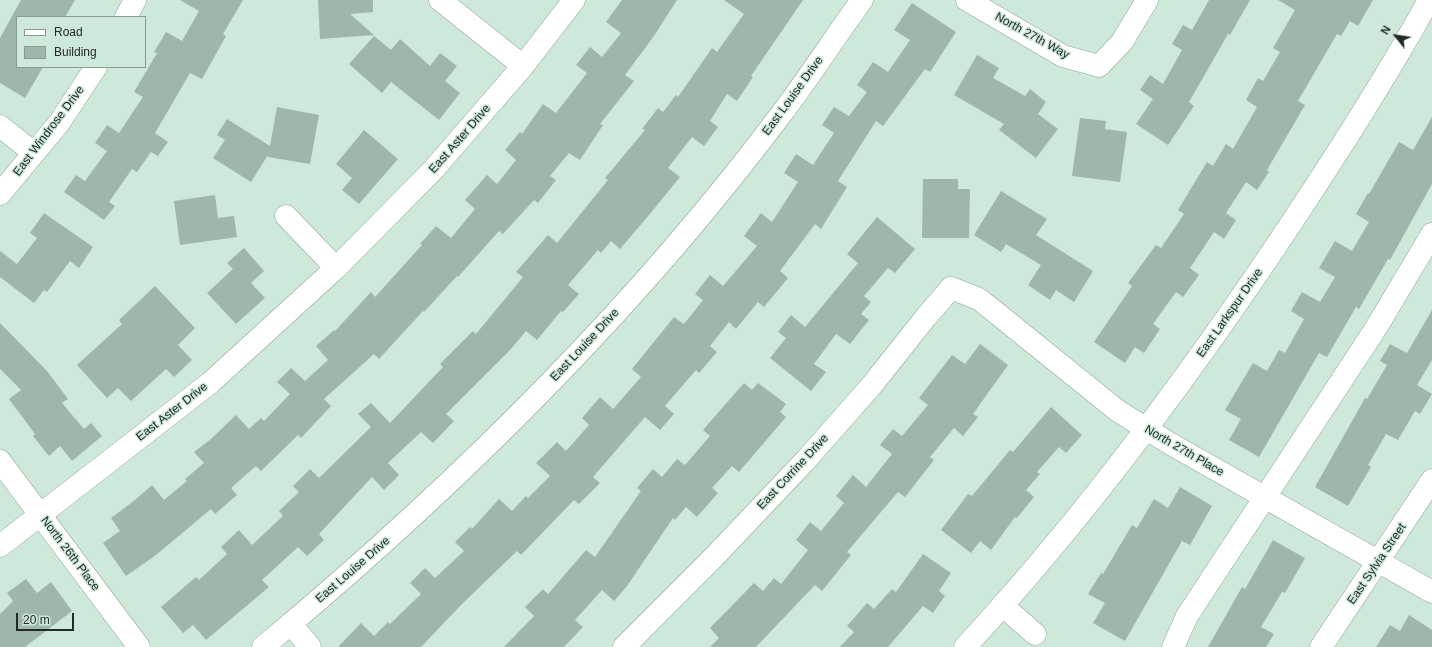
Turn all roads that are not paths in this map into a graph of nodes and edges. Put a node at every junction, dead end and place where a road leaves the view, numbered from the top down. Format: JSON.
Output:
{"nodes":[{"id":1,"x":136,"y":0,"type":"edge"},
{"id":2,"x":440,"y":0,"type":"edge"},
{"id":3,"x":574,"y":0,"type":"edge"},
{"id":4,"x":862,"y":0,"type":"edge"},
{"id":5,"x":967,"y":0,"type":"edge"},
{"id":6,"x":1147,"y":0,"type":"edge"},
{"id":7,"x":1429,"y":0,"type":"edge"},
{"id":8,"x":127,"y":16,"type":"edge"},
{"id":9,"x":523,"y":66,"type":"junction"},
{"id":10,"x":95,"y":68,"type":"edge"},
{"id":11,"x":0,"y":126,"type":"edge"},
{"id":12,"x":34,"y":153,"type":"junction"},
{"id":13,"x":0,"y":194,"type":"edge"},
{"id":14,"x":286,"y":216,"type":"dead end"},
{"id":15,"x":1432,"y":234,"type":"edge"},
{"id":16,"x":336,"y":268,"type":"junction"},
{"id":17,"x":952,"y":288,"type":"joint"},
{"id":18,"x":1147,"y":429,"type":"junction"},
{"id":19,"x":0,"y":461,"type":"edge"},
{"id":20,"x":1432,"y":480,"type":"edge"},
{"id":21,"x":1266,"y":497,"type":"junction"},
{"id":22,"x":41,"y":516,"type":"junction"},
{"id":23,"x":0,"y":546,"type":"edge"},
{"id":24,"x":1379,"y":561,"type":"junction"},
{"id":25,"x":1432,"y":592,"type":"edge"},
{"id":26,"x":1002,"y":605,"type":"junction"},
{"id":27,"x":291,"y":624,"type":"junction"},
{"id":28,"x":1035,"y":634,"type":"dead end"},
{"id":29,"x":139,"y":647,"type":"edge"},
{"id":30,"x":263,"y":647,"type":"edge"},
{"id":31,"x":310,"y":647,"type":"edge"},
{"id":32,"x":624,"y":647,"type":"edge"},
{"id":33,"x":965,"y":647,"type":"edge"},
{"id":34,"x":1173,"y":647,"type":"edge"},
{"id":35,"x":1321,"y":647,"type":"edge"}],
"edges":[{"from":1,"to":8,"type":"street"},
{"from":2,"to":9,"type":"street"},
{"from":3,"to":9,"type":"street","name":"East Aster Drive"},
{"from":4,"to":27,"type":"street","name":"East Louise Drive"},
{"from":5,"to":6,"type":"street","name":"North 27th Way"},
{"from":7,"to":18,"type":"street","name":"East Larkspur Drive"},
{"from":9,"to":16,"type":"street","name":"East Aster Drive"},
{"from":10,"to":12,"type":"street","name":"East Windrose Drive"},
{"from":11,"to":12,"type":"street"},
{"from":12,"to":13,"type":"street","name":"East Windrose Drive"},
{"from":14,"to":16,"type":"street"},
{"from":15,"to":21,"type":"street"},
{"from":16,"to":22,"type":"street","name":"East Aster Drive"},
{"from":17,"to":18,"type":"street","name":"North 27th Place"},
{"from":17,"to":32,"type":"street","name":"East Corrine Drive"},
{"from":18,"to":21,"type":"street","name":"North 27th Place"},
{"from":18,"to":26,"type":"street","name":"East Larkspur Drive"},
{"from":19,"to":22,"type":"street","name":"North 26th Place"},
{"from":20,"to":24,"type":"street","name":"East Sylvia Street"},
{"from":21,"to":24,"type":"street","name":"North 27th Place"},
{"from":21,"to":34,"type":"street"},
{"from":22,"to":23,"type":"street","name":"East Aster Drive"},
{"from":22,"to":29,"type":"street","name":"North 26th Place"},
{"from":24,"to":25,"type":"street","name":"North 27th Place"},
{"from":24,"to":35,"type":"street","name":"East Sylvia Street"},
{"from":26,"to":28,"type":"street"},
{"from":26,"to":33,"type":"street","name":"East Larkspur Drive"},
{"from":27,"to":30,"type":"street","name":"East Louise Drive"},
{"from":27,"to":31,"type":"street"}]}
